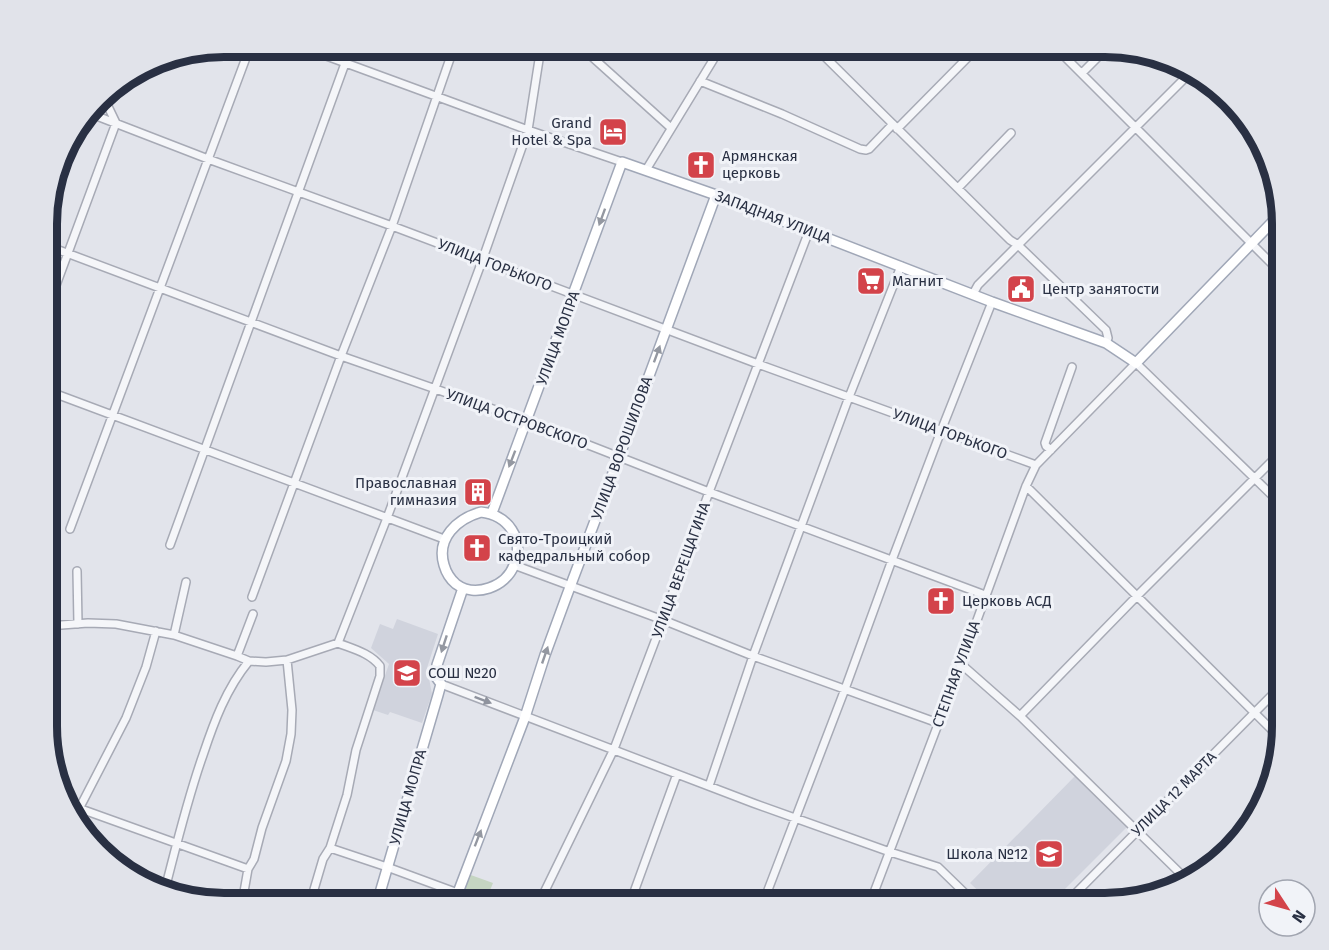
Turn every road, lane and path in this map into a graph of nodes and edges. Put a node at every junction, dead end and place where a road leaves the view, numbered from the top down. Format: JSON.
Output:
{"nodes":[{"id":1,"x":246,"y":57,"type":"edge"},
{"id":2,"x":332,"y":57,"type":"edge"},
{"id":3,"x":348,"y":57,"type":"edge"},
{"id":4,"x":450,"y":57,"type":"edge"},
{"id":5,"x":539,"y":57,"type":"edge"},
{"id":6,"x":592,"y":57,"type":"edge"},
{"id":7,"x":715,"y":57,"type":"edge"},
{"id":8,"x":824,"y":57,"type":"edge"},
{"id":9,"x":968,"y":57,"type":"edge"},
{"id":10,"x":1065,"y":57,"type":"edge"},
{"id":11,"x":1098,"y":57,"type":"edge"},
{"id":12,"x":346,"y":62,"type":"junction"},
{"id":13,"x":1082,"y":73,"type":"junction"},
{"id":14,"x":1185,"y":78,"type":"edge"},
{"id":15,"x":700,"y":81,"type":"junction"},
{"id":16,"x":436,"y":96,"type":"junction"},
{"id":17,"x":107,"y":105,"type":"edge"},
{"id":18,"x":97,"y":116,"type":"edge"},
{"id":19,"x":116,"y":123,"type":"junction"},
{"id":20,"x":895,"y":127,"type":"junction"},
{"id":21,"x":1135,"y":127,"type":"junction"},
{"id":22,"x":671,"y":128,"type":"junction"},
{"id":23,"x":528,"y":130,"type":"junction"},
{"id":24,"x":1011,"y":133,"type":"dead end"},
{"id":25,"x":208,"y":159,"type":"junction"},
{"id":26,"x":622,"y":162,"type":"junction"},
{"id":27,"x":646,"y":170,"type":"junction"},
{"id":28,"x":958,"y":188,"type":"junction"},
{"id":29,"x":298,"y":192,"type":"junction"},
{"id":30,"x":716,"y":195,"type":"junction"},
{"id":31,"x":1272,"y":222,"type":"edge"},
{"id":32,"x":392,"y":226,"type":"junction"},
{"id":33,"x":809,"y":231,"type":"junction"},
{"id":34,"x":1251,"y":243,"type":"junction"},
{"id":35,"x":1018,"y":245,"type":"junction"},
{"id":36,"x":57,"y":249,"type":"edge"},
{"id":37,"x":68,"y":253,"type":"junction"},
{"id":38,"x":482,"y":261,"type":"junction"},
{"id":39,"x":1272,"y":264,"type":"edge"},
{"id":40,"x":901,"y":266,"type":"junction"},
{"id":41,"x":57,"y":283,"type":"edge"},
{"id":42,"x":160,"y":288,"type":"junction"},
{"id":43,"x":973,"y":294,"type":"junction"},
{"id":44,"x":574,"y":296,"type":"junction"},
{"id":45,"x":992,"y":302,"type":"junction"},
{"id":46,"x":251,"y":322,"type":"junction"},
{"id":47,"x":666,"y":330,"type":"junction"},
{"id":48,"x":1106,"y":343,"type":"junction"},
{"id":49,"x":341,"y":356,"type":"junction"},
{"id":50,"x":1136,"y":363,"type":"junction"},
{"id":51,"x":758,"y":364,"type":"junction"},
{"id":52,"x":1072,"y":367,"type":"dead end"},
{"id":53,"x":434,"y":389,"type":"junction"},
{"id":54,"x":57,"y":394,"type":"edge"},
{"id":55,"x":849,"y":398,"type":"junction"},
{"id":56,"x":112,"y":415,"type":"junction"},
{"id":57,"x":527,"y":421,"type":"junction"},
{"id":58,"x":941,"y":431,"type":"junction"},
{"id":59,"x":204,"y":450,"type":"junction"},
{"id":60,"x":1051,"y":450,"type":"junction"},
{"id":61,"x":619,"y":458,"type":"junction"},
{"id":62,"x":1272,"y":461,"type":"edge"},
{"id":63,"x":1036,"y":465,"type":"junction"},
{"id":64,"x":1255,"y":478,"type":"junction"},
{"id":65,"x":295,"y":484,"type":"junction"},
{"id":66,"x":1026,"y":486,"type":"junction"},
{"id":67,"x":709,"y":492,"type":"junction"},
{"id":68,"x":1272,"y":495,"type":"edge"},
{"id":69,"x":492,"y":513,"type":"junction"},
{"id":70,"x":387,"y":518,"type":"junction"},
{"id":71,"x":802,"y":526,"type":"junction"},
{"id":72,"x":70,"y":530,"type":"dead end"},
{"id":73,"x":444,"y":539,"type":"junction"},
{"id":74,"x":170,"y":545,"type":"dead end"},
{"id":75,"x":892,"y":560,"type":"junction"},
{"id":76,"x":514,"y":566,"type":"junction"},
{"id":77,"x":77,"y":571,"type":"dead end"},
{"id":78,"x":186,"y":582,"type":"dead end"},
{"id":79,"x":570,"y":586,"type":"junction"},
{"id":80,"x":463,"y":588,"type":"junction"},
{"id":81,"x":986,"y":595,"type":"junction"},
{"id":82,"x":252,"y":597,"type":"dead end"},
{"id":83,"x":1136,"y":597,"type":"junction"},
{"id":84,"x":253,"y":614,"type":"dead end"},
{"id":85,"x":663,"y":620,"type":"junction"},
{"id":86,"x":78,"y":624,"type":"junction"},
{"id":87,"x":57,"y":625,"type":"edge"},
{"id":88,"x":156,"y":631,"type":"junction"},
{"id":89,"x":174,"y":635,"type":"junction"},
{"id":90,"x":338,"y":643,"type":"junction"},
{"id":91,"x":237,"y":656,"type":"junction"},
{"id":92,"x":753,"y":656,"type":"junction"},
{"id":93,"x":287,"y":660,"type":"junction"},
{"id":94,"x":249,"y":661,"type":"junction"},
{"id":95,"x":961,"y":664,"type":"junction"},
{"id":96,"x":441,"y":684,"type":"junction"},
{"id":97,"x":845,"y":689,"type":"junction"},
{"id":98,"x":1272,"y":695,"type":"edge"},
{"id":99,"x":1254,"y":713,"type":"junction"},
{"id":100,"x":1020,"y":716,"type":"junction"},
{"id":101,"x":525,"y":717,"type":"junction"},
{"id":102,"x":938,"y":723,"type":"junction"},
{"id":103,"x":1272,"y":731,"type":"edge"},
{"id":104,"x":614,"y":749,"type":"junction"},
{"id":105,"x":677,"y":774,"type":"junction"},
{"id":106,"x":709,"y":786,"type":"junction"},
{"id":107,"x":79,"y":809,"type":"joint"},
{"id":108,"x":796,"y":818,"type":"junction"},
{"id":109,"x":1138,"y":831,"type":"junction"},
{"id":110,"x":177,"y":843,"type":"junction"},
{"id":111,"x":330,"y":848,"type":"junction"},
{"id":112,"x":890,"y":852,"type":"junction"},
{"id":113,"x":387,"y":867,"type":"junction"},
{"id":114,"x":248,"y":869,"type":"junction"},
{"id":115,"x":1181,"y":875,"type":"edge"},
{"id":116,"x":167,"y":883,"type":"edge"},
{"id":117,"x":244,"y":893,"type":"edge"},
{"id":118,"x":313,"y":893,"type":"edge"},
{"id":119,"x":380,"y":893,"type":"edge"},
{"id":120,"x":457,"y":893,"type":"joint"},
{"id":121,"x":544,"y":893,"type":"edge"},
{"id":122,"x":634,"y":893,"type":"edge"},
{"id":123,"x":767,"y":893,"type":"edge"},
{"id":124,"x":874,"y":893,"type":"edge"},
{"id":125,"x":965,"y":893,"type":"edge"},
{"id":126,"x":1076,"y":893,"type":"edge"}],
"edges":[{"from":1,"to":25,"type":"street"},
{"from":2,"to":12,"type":"street","name":"ЗАПАДНАЯ УЛИЦА"},
{"from":3,"to":12,"type":"street"},
{"from":4,"to":16,"type":"street"},
{"from":5,"to":23,"type":"street"},
{"from":6,"to":22,"type":"street"},
{"from":7,"to":15,"type":"street"},
{"from":8,"to":20,"type":"street"},
{"from":9,"to":20,"type":"street"},
{"from":10,"to":13,"type":"street"},
{"from":11,"to":13,"type":"street"},
{"from":12,"to":16,"type":"street","name":"ЗАПАДНАЯ УЛИЦА"},
{"from":12,"to":29,"type":"street"},
{"from":13,"to":21,"type":"street"},
{"from":14,"to":21,"type":"street"},
{"from":15,"to":20,"type":"street"},
{"from":15,"to":22,"type":"street"},
{"from":16,"to":23,"type":"street","name":"ЗАПАДНАЯ УЛИЦА"},
{"from":16,"to":32,"type":"street"},
{"from":17,"to":19,"type":"street"},
{"from":18,"to":19,"type":"street","name":"УЛИЦА ГОРЬКОГО"},
{"from":19,"to":25,"type":"street","name":"УЛИЦА ГОРЬКОГО"},
{"from":19,"to":37,"type":"street"},
{"from":20,"to":28,"type":"street"},
{"from":21,"to":34,"type":"street"},
{"from":21,"to":35,"type":"street"},
{"from":22,"to":27,"type":"street"},
{"from":23,"to":26,"type":"street","name":"ЗАПАДНАЯ УЛИЦА"},
{"from":23,"to":38,"type":"street"},
{"from":24,"to":28,"type":"street"},
{"from":25,"to":29,"type":"street","name":"УЛИЦА ГОРЬКОГО"},
{"from":25,"to":42,"type":"street"},
{"from":26,"to":27,"type":"main road","name":"ЗАПАДНАЯ УЛИЦА"},
{"from":26,"to":44,"type":"main road","name":"УЛИЦА МОПРА","one_way":true},
{"from":27,"to":30,"type":"main road","name":"ЗАПАДНАЯ УЛИЦА"},
{"from":28,"to":35,"type":"street"},
{"from":29,"to":32,"type":"street","name":"УЛИЦА ГОРЬКОГО"},
{"from":29,"to":46,"type":"street"},
{"from":30,"to":33,"type":"main road","name":"ЗАПАДНАЯ УЛИЦА"},
{"from":30,"to":47,"type":"main road","name":"УЛИЦА ВОРОШИЛОВА"},
{"from":31,"to":34,"type":"main road","name":"СТЕПНАЯ УЛИЦА"},
{"from":32,"to":38,"type":"street","name":"УЛИЦА ГОРЬКОГО"},
{"from":32,"to":49,"type":"street"},
{"from":33,"to":40,"type":"main road","name":"ЗАПАДНАЯ УЛИЦА"},
{"from":33,"to":51,"type":"street","name":"УЛИЦА ВЕРЕЩАГИНА"},
{"from":34,"to":39,"type":"street"},
{"from":34,"to":50,"type":"main road","name":"СТЕПНАЯ УЛИЦА"},
{"from":35,"to":43,"type":"street"},
{"from":35,"to":48,"type":"street"},
{"from":36,"to":37,"type":"street","name":"УЛИЦА ОСТРОВСКОГО"},
{"from":37,"to":41,"type":"street"},
{"from":37,"to":42,"type":"street","name":"УЛИЦА ОСТРОВСКОГО"},
{"from":38,"to":44,"type":"street","name":"УЛИЦА ГОРЬКОГО"},
{"from":38,"to":53,"type":"street"},
{"from":40,"to":43,"type":"main road","name":"ЗАПАДНАЯ УЛИЦА"},
{"from":40,"to":55,"type":"street"},
{"from":42,"to":46,"type":"street","name":"УЛИЦА ОСТРОВСКОГО"},
{"from":42,"to":56,"type":"street"},
{"from":43,"to":45,"type":"main road","name":"ЗАПАДНАЯ УЛИЦА"},
{"from":44,"to":47,"type":"street","name":"УЛИЦА ГОРЬКОГО"},
{"from":44,"to":57,"type":"main road","name":"УЛИЦА МОПРА"},
{"from":45,"to":48,"type":"main road","name":"ЗАПАДНАЯ УЛИЦА"},
{"from":45,"to":58,"type":"street"},
{"from":46,"to":49,"type":"street","name":"УЛИЦА ОСТРОВСКОГО"},
{"from":46,"to":59,"type":"street"},
{"from":47,"to":51,"type":"street","name":"УЛИЦА ГОРЬКОГО"},
{"from":61,"to":47,"type":"main road","name":"УЛИЦА ВОРОШИЛОВА","one_way":true},
{"from":48,"to":50,"type":"main road","name":"ЗАПАДНАЯ УЛИЦА"},
{"from":49,"to":53,"type":"street","name":"УЛИЦА ОСТРОВСКОГО"},
{"from":49,"to":65,"type":"street"},
{"from":50,"to":60,"type":"street","name":"СТЕПНАЯ УЛИЦА"},
{"from":50,"to":64,"type":"street"},
{"from":51,"to":55,"type":"street","name":"УЛИЦА ГОРЬКОГО"},
{"from":51,"to":67,"type":"street","name":"УЛИЦА ВЕРЕЩАГИНА"},
{"from":52,"to":60,"type":"street"},
{"from":53,"to":57,"type":"street","name":"УЛИЦА ОСТРОВСКОГО"},
{"from":53,"to":70,"type":"street"},
{"from":54,"to":56,"type":"street"},
{"from":55,"to":58,"type":"street","name":"УЛИЦА ГОРЬКОГО"},
{"from":55,"to":71,"type":"street"},
{"from":56,"to":59,"type":"street"},
{"from":56,"to":72,"type":"street"},
{"from":57,"to":61,"type":"street","name":"УЛИЦА ОСТРОВСКОГО"},
{"from":57,"to":69,"type":"main road","name":"УЛИЦА МОПРА","one_way":true},
{"from":58,"to":63,"type":"street","name":"УЛИЦА ГОРЬКОГО"},
{"from":58,"to":75,"type":"street"},
{"from":59,"to":65,"type":"street"},
{"from":59,"to":74,"type":"street"},
{"from":60,"to":63,"type":"street","name":"СТЕПНАЯ УЛИЦА"},
{"from":61,"to":67,"type":"street","name":"УЛИЦА ОСТРОВСКОГО"},
{"from":61,"to":79,"type":"main road","name":"УЛИЦА ВОРОШИЛОВА"},
{"from":62,"to":64,"type":"street"},
{"from":63,"to":66,"type":"street","name":"СТЕПНАЯ УЛИЦА"},
{"from":64,"to":68,"type":"street"},
{"from":64,"to":83,"type":"street"},
{"from":65,"to":70,"type":"street"},
{"from":65,"to":82,"type":"street"},
{"from":66,"to":81,"type":"street","name":"СТЕПНАЯ УЛИЦА"},
{"from":66,"to":83,"type":"street"},
{"from":67,"to":71,"type":"street","name":"УЛИЦА ОСТРОВСКОГО"},
{"from":67,"to":85,"type":"street","name":"УЛИЦА ВЕРЕЩАГИНА"},
{"from":69,"to":73,"type":"main road"},
{"from":69,"to":76,"type":"main road"},
{"from":70,"to":73,"type":"street"},
{"from":70,"to":90,"type":"street"},
{"from":71,"to":75,"type":"street","name":"УЛИЦА ОСТРОВСКОГО"},
{"from":71,"to":92,"type":"street"},
{"from":73,"to":80,"type":"main road"},
{"from":75,"to":81,"type":"street","name":"УЛИЦА ОСТРОВСКОГО"},
{"from":75,"to":97,"type":"street"},
{"from":76,"to":79,"type":"street"},
{"from":76,"to":80,"type":"main road"},
{"from":77,"to":86,"type":"street"},
{"from":78,"to":89,"type":"street"},
{"from":79,"to":85,"type":"street"},
{"from":101,"to":79,"type":"main road","name":"УЛИЦА ВОРОШИЛОВА","one_way":true},
{"from":80,"to":96,"type":"main road","name":"УЛИЦА МОПРА","one_way":true},
{"from":81,"to":95,"type":"street","name":"СТЕПНАЯ УЛИЦА"},
{"from":83,"to":99,"type":"street"},
{"from":83,"to":100,"type":"street"},
{"from":84,"to":91,"type":"street"},
{"from":85,"to":92,"type":"street"},
{"from":85,"to":104,"type":"street","name":"УЛИЦА ВЕРЕЩАГИНА"},
{"from":86,"to":87,"type":"street"},
{"from":86,"to":88,"type":"street"},
{"from":88,"to":89,"type":"street"},
{"from":88,"to":107,"type":"street"},
{"from":89,"to":91,"type":"street"},
{"from":90,"to":93,"type":"street"},
{"from":90,"to":111,"type":"street"},
{"from":91,"to":94,"type":"street"},
{"from":92,"to":97,"type":"street"},
{"from":92,"to":106,"type":"street"},
{"from":93,"to":94,"type":"street"},
{"from":93,"to":114,"type":"street"},
{"from":94,"to":110,"type":"street"},
{"from":95,"to":100,"type":"street"},
{"from":95,"to":102,"type":"street","name":"СТЕПНАЯ УЛИЦА"},
{"from":96,"to":101,"type":"street","one_way":true},
{"from":96,"to":113,"type":"main road","name":"УЛИЦА МОПРА"},
{"from":97,"to":102,"type":"street"},
{"from":97,"to":108,"type":"street"},
{"from":98,"to":99,"type":"street","name":"УЛИЦА 12 МАРТА"},
{"from":99,"to":103,"type":"street"},
{"from":99,"to":109,"type":"street","name":"УЛИЦА 12 МАРТА"},
{"from":100,"to":109,"type":"street"},
{"from":101,"to":104,"type":"street"},
{"from":120,"to":101,"type":"main road","name":"УЛИЦА ВОРОШИЛОВА","one_way":true},
{"from":102,"to":112,"type":"street","name":"СТЕПНАЯ УЛИЦА"},
{"from":104,"to":105,"type":"street"},
{"from":104,"to":121,"type":"street","name":"УЛИЦА ВЕРЕЩАГИНА"},
{"from":105,"to":106,"type":"street"},
{"from":105,"to":122,"type":"street"},
{"from":106,"to":108,"type":"street"},
{"from":107,"to":110,"type":"street"},
{"from":108,"to":112,"type":"street"},
{"from":108,"to":123,"type":"street"},
{"from":109,"to":115,"type":"street"},
{"from":109,"to":126,"type":"street","name":"УЛИЦА 12 МАРТА"},
{"from":110,"to":114,"type":"street"},
{"from":110,"to":116,"type":"street"},
{"from":111,"to":113,"type":"street"},
{"from":111,"to":118,"type":"street"},
{"from":112,"to":124,"type":"street","name":"СТЕПНАЯ УЛИЦА"},
{"from":112,"to":125,"type":"street"},
{"from":113,"to":119,"type":"main road","name":"УЛИЦА МОПРА"},
{"from":113,"to":120,"type":"street"},
{"from":114,"to":117,"type":"street"}]}
